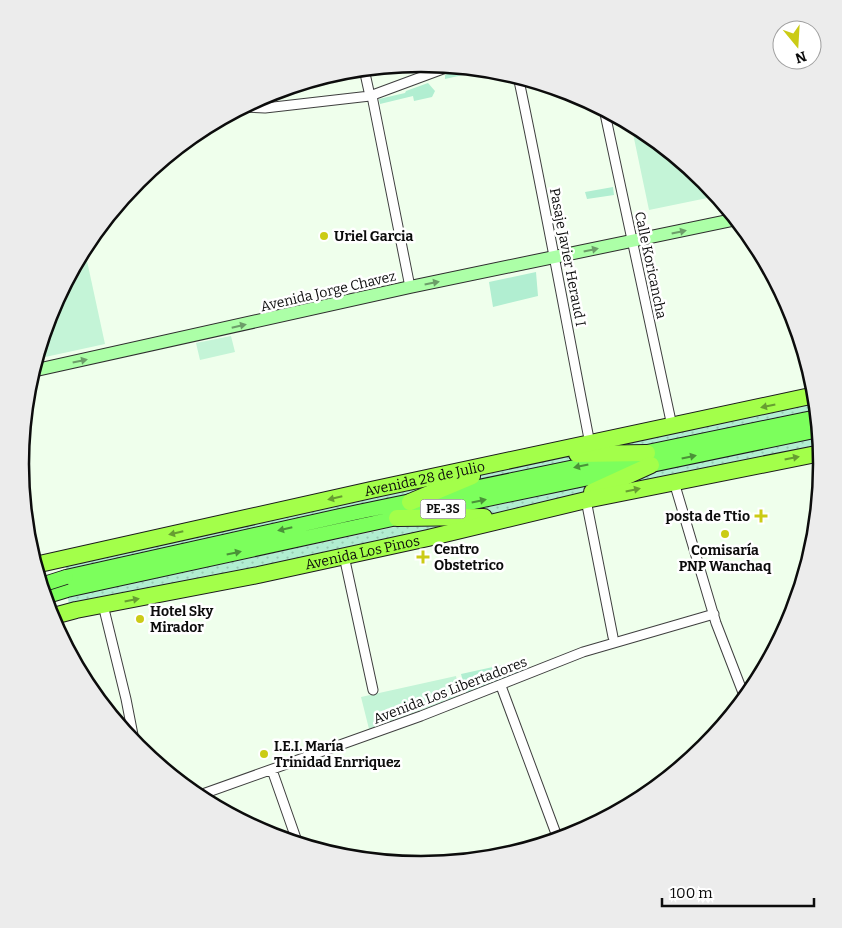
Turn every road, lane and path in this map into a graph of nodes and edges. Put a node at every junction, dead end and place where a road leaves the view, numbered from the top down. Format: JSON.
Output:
{"nodes":[{"id":1,"x":434,"y":72,"type":"edge"},
{"id":2,"x":366,"y":76,"type":"edge"},
{"id":3,"x":520,"y":84,"type":"edge"},
{"id":4,"x":371,"y":96,"type":"junction"},
{"id":5,"x":264,"y":105,"type":"edge"},
{"id":6,"x":258,"y":108,"type":"edge"},
{"id":7,"x":265,"y":108,"type":"junction"},
{"id":8,"x":606,"y":118,"type":"edge"},
{"id":9,"x":729,"y":222,"type":"edge"},
{"id":10,"x":631,"y":242,"type":"junction"},
{"id":11,"x":553,"y":258,"type":"junction"},
{"id":12,"x":410,"y":288,"type":"junction"},
{"id":13,"x":40,"y":369,"type":"edge"},
{"id":14,"x":807,"y":397,"type":"edge"},
{"id":15,"x":810,"y":419,"type":"edge"},
{"id":16,"x":672,"y":426,"type":"junction"},
{"id":17,"x":811,"y":431,"type":"edge"},
{"id":18,"x":590,"y":444,"type":"junction"},
{"id":19,"x":539,"y":454,"type":"junction"},
{"id":20,"x":813,"y":455,"type":"edge"},
{"id":21,"x":649,"y":459,"type":"junction"},
{"id":22,"x":503,"y":462,"type":"junction"},
{"id":23,"x":674,"y":482,"type":"junction"},
{"id":24,"x":586,"y":500,"type":"junction"},
{"id":25,"x":410,"y":502,"type":"junction"},
{"id":26,"x":541,"y":511,"type":"junction"},
{"id":27,"x":515,"y":517,"type":"junction"},
{"id":28,"x":397,"y":518,"type":"junction"},
{"id":29,"x":344,"y":556,"type":"junction"},
{"id":30,"x":41,"y":564,"type":"edge"},
{"id":31,"x":66,"y":584,"type":"junction"},
{"id":32,"x":48,"y":585,"type":"edge"},
{"id":33,"x":51,"y":592,"type":"edge"},
{"id":34,"x":103,"y":605,"type":"junction"},
{"id":35,"x":714,"y":614,"type":"junction"},
{"id":36,"x":59,"y":615,"type":"edge"},
{"id":37,"x":614,"y":637,"type":"dead end"},
{"id":38,"x":500,"y":686,"type":"junction"},
{"id":39,"x":742,"y":689,"type":"edge"},
{"id":40,"x":373,"y":690,"type":"dead end"},
{"id":41,"x":132,"y":729,"type":"edge"},
{"id":42,"x":272,"y":770,"type":"junction"},
{"id":43,"x":207,"y":793,"type":"edge"},
{"id":44,"x":555,"y":832,"type":"edge"},
{"id":45,"x":295,"y":835,"type":"edge"}],
"edges":[{"from":1,"to":4,"type":"street"},
{"from":2,"to":4,"type":"street"},
{"from":3,"to":11,"type":"street","name":"Pasaje Javier Heraud I"},
{"from":4,"to":7,"type":"street"},
{"from":4,"to":12,"type":"street"},
{"from":5,"to":7,"type":"street"},
{"from":6,"to":7,"type":"street"},
{"from":8,"to":10,"type":"street","name":"Calle Koricancha"},
{"from":10,"to":9,"type":"street","name":"Avenida Jorge Chavez","one_way":true},
{"from":11,"to":10,"type":"street","name":"Avenida Jorge Chavez","one_way":true},
{"from":10,"to":16,"type":"street","name":"Calle Koricancha"},
{"from":12,"to":11,"type":"street","name":"Avenida Jorge Chavez","one_way":true},
{"from":11,"to":18,"type":"street","name":"Pasaje Javier Heraud I"},
{"from":13,"to":12,"type":"street","name":"Avenida Jorge Chavez","one_way":true},
{"from":14,"to":16,"type":"highway","name":"Avenida 28 de Julio","one_way":true},
{"from":15,"to":21,"type":"main road","name":"Avenida 28 de Julio","number":"PE-3S"},
{"from":16,"to":18,"type":"highway","name":"Avenida 28 de Julio"},
{"from":21,"to":17,"type":"main road","name":"Avenida 28 de Julio","number":"PE-3S","one_way":true},
{"from":18,"to":19,"type":"highway","name":"Avenida 28 de Julio"},
{"from":19,"to":21,"type":"highway"},
{"from":19,"to":22,"type":"highway","name":"Avenida 28 de Julio"},
{"from":23,"to":20,"type":"highway","name":"Avenida Los Pinos","one_way":true},
{"from":21,"to":25,"type":"main road","name":"Avenida 28 de Julio","number":"PE-3S","one_way":true},
{"from":21,"to":26,"type":"highway"},
{"from":28,"to":21,"type":"main road","name":"Avenida 28 de Julio","number":"PE-3S","one_way":true},
{"from":22,"to":25,"type":"highway"},
{"from":22,"to":30,"type":"highway","name":"Avenida 28 de Julio","one_way":true},
{"from":24,"to":23,"type":"highway","name":"Avenida Los Pinos","one_way":true},
{"from":23,"to":35,"type":"street"},
{"from":24,"to":26,"type":"highway","name":"Avenida Los Pinos"},
{"from":24,"to":37,"type":"street"},
{"from":25,"to":31,"type":"main road","name":"Avenida 28 de Julio","number":"PE-3S","one_way":true},
{"from":26,"to":27,"type":"highway","name":"Avenida Los Pinos"},
{"from":27,"to":28,"type":"highway"},
{"from":27,"to":29,"type":"highway","name":"Avenida Los Pinos"},
{"from":31,"to":28,"type":"main road","name":"Avenida 28 de Julio","number":"PE-3S","one_way":true},
{"from":34,"to":29,"type":"highway","name":"Avenida Los Pinos","one_way":true},
{"from":29,"to":40,"type":"street"},
{"from":31,"to":32,"type":"main road","name":"Avenida 28 de Julio","number":"PE-3S","bridge":true},
{"from":31,"to":33,"type":"main road","name":"Avenida 28 de Julio","number":"PE-3S"},
{"from":34,"to":36,"type":"highway","name":"Avenida Los Pinos"},
{"from":34,"to":41,"type":"street"},
{"from":35,"to":38,"type":"street","name":"Avenida Los Libertadores"},
{"from":35,"to":39,"type":"street"},
{"from":38,"to":42,"type":"street","name":"Avenida Los Libertadores"},
{"from":38,"to":44,"type":"street"},
{"from":42,"to":43,"type":"street","name":"Avenida Los Libertadores"},
{"from":42,"to":45,"type":"street"}]}
